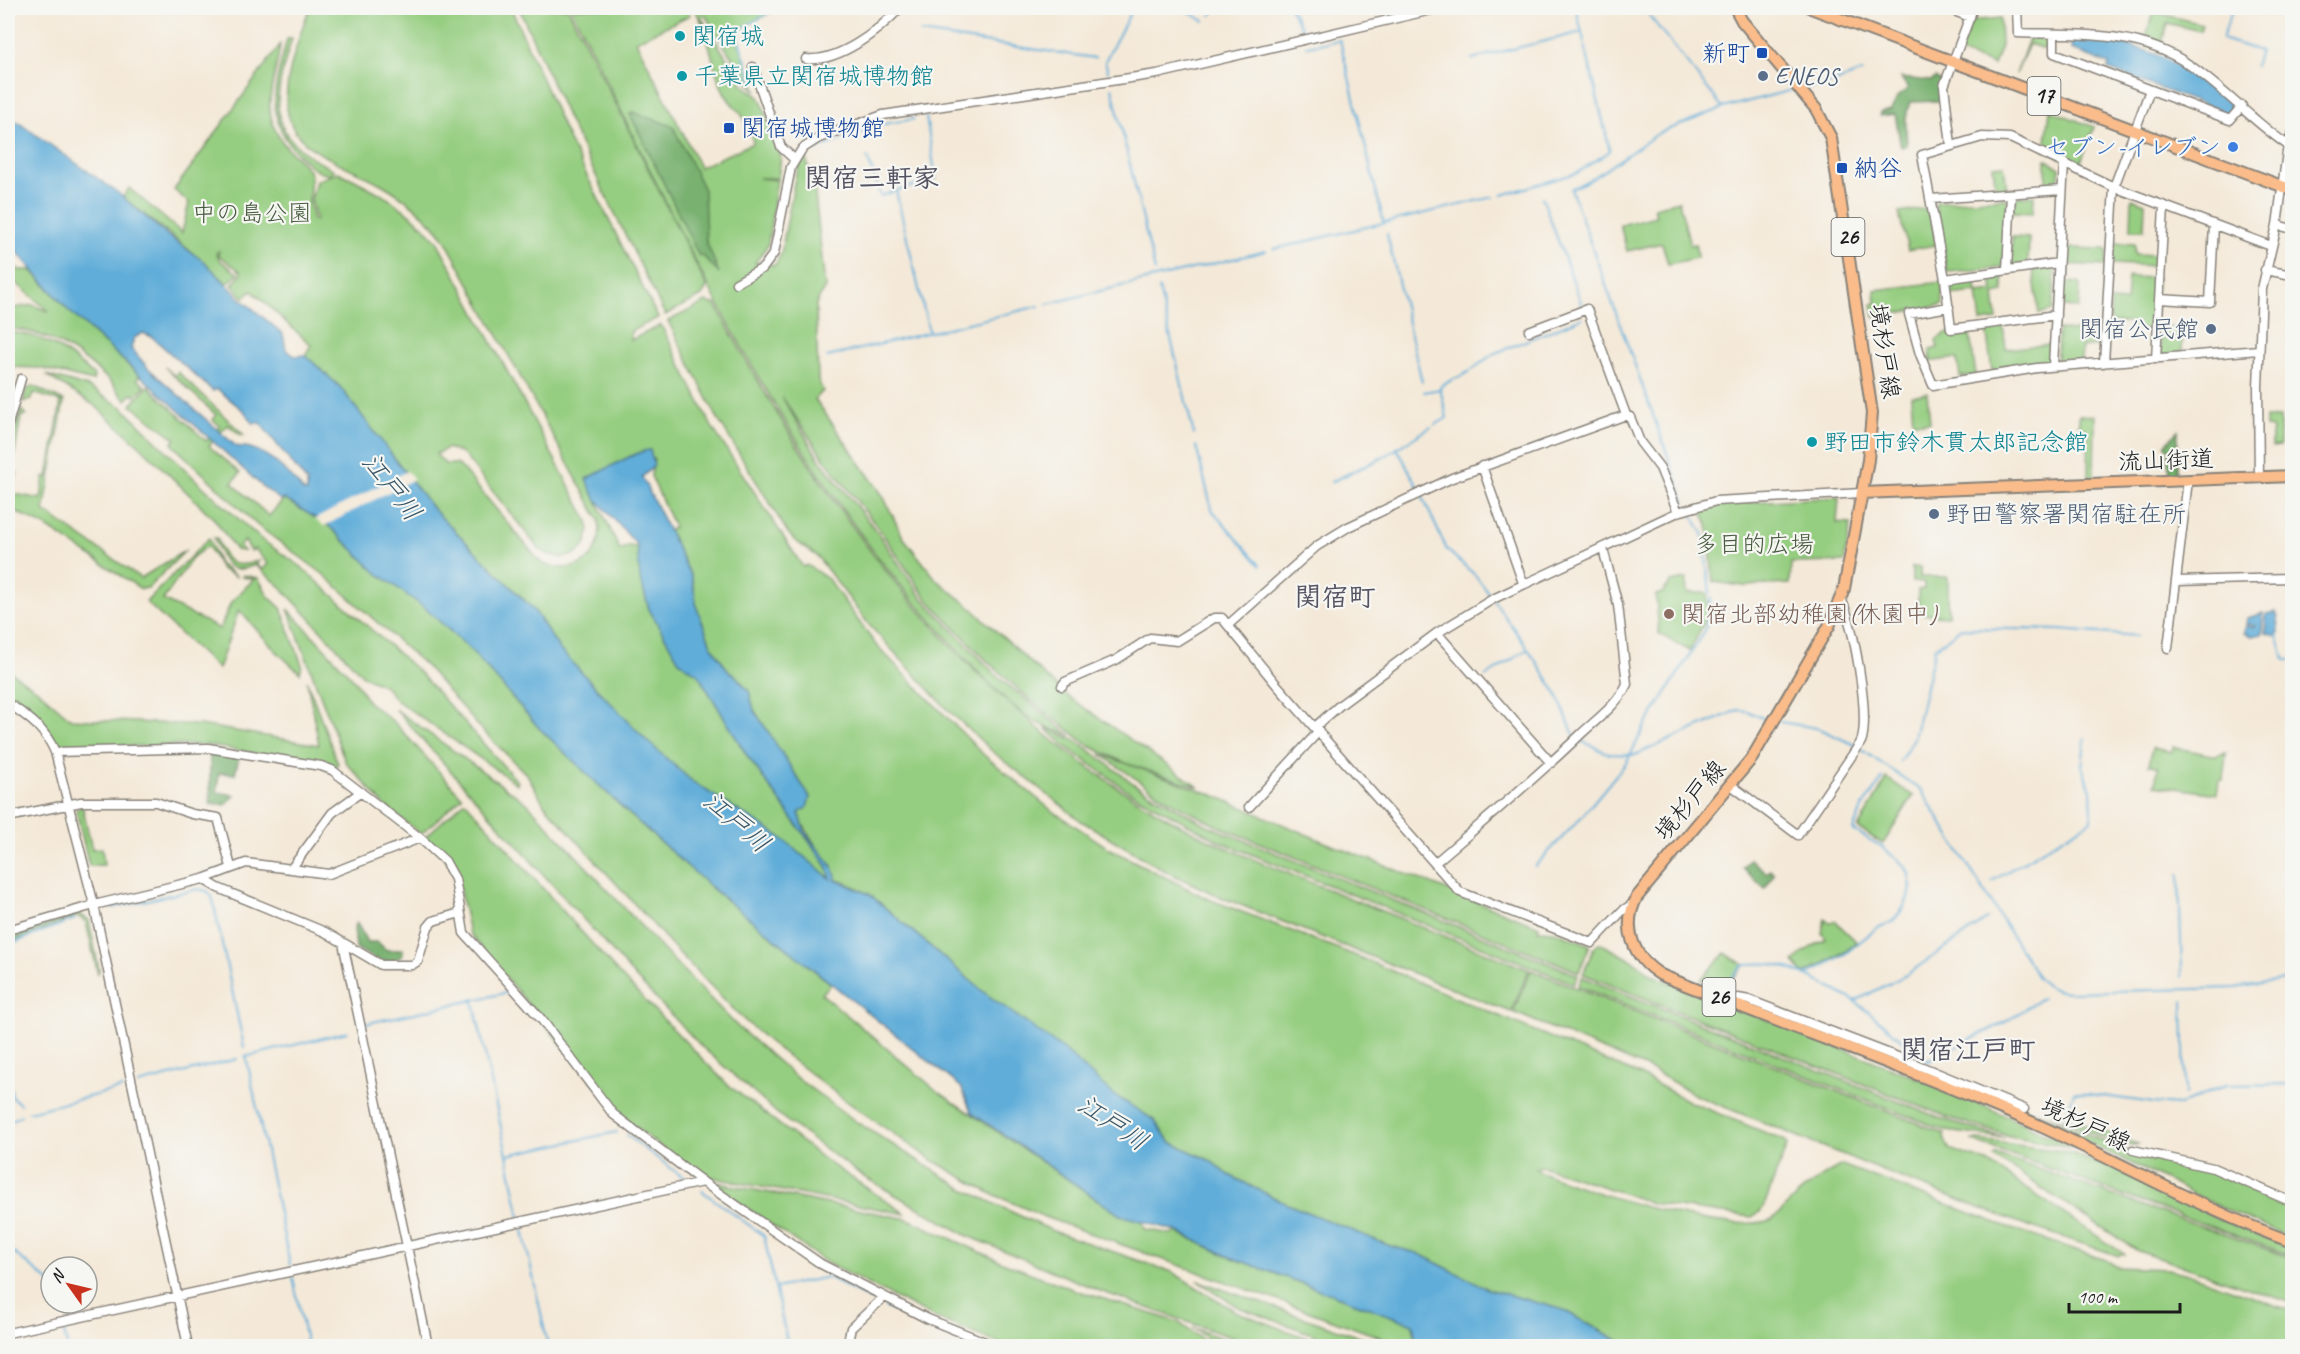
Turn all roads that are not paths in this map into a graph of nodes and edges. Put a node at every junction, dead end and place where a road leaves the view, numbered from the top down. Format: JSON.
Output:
{"nodes":[{"id":1,"x":900,"y":8,"type":"edge"},
{"id":2,"x":1440,"y":8,"type":"edge"},
{"id":3,"x":1735,"y":8,"type":"edge"},
{"id":4,"x":1811,"y":8,"type":"edge"},
{"id":5,"x":1946,"y":8,"type":"edge"},
{"id":6,"x":2017,"y":8,"type":"edge"},
{"id":7,"x":1971,"y":12,"type":"edge"},
{"id":8,"x":2054,"y":34,"type":"junction"},
{"id":9,"x":806,"y":59,"type":"dead end"},
{"id":10,"x":1952,"y":62,"type":"junction"},
{"id":11,"x":753,"y":67,"type":"dead end"},
{"id":12,"x":2150,"y":90,"type":"junction"},
{"id":13,"x":2242,"y":106,"type":"junction"},
{"id":14,"x":2135,"y":131,"type":"junction"},
{"id":15,"x":2292,"y":134,"type":"edge"},
{"id":16,"x":1951,"y":145,"type":"junction"},
{"id":17,"x":2290,"y":146,"type":"edge"},
{"id":18,"x":794,"y":159,"type":"junction"},
{"id":19,"x":2064,"y":163,"type":"junction"},
{"id":20,"x":2114,"y":187,"type":"junction"},
{"id":21,"x":2287,"y":188,"type":"edge"},
{"id":22,"x":2062,"y":190,"type":"junction"},
{"id":23,"x":2011,"y":194,"type":"junction"},
{"id":24,"x":1931,"y":199,"type":"junction"},
{"id":25,"x":2164,"y":206,"type":"junction"},
{"id":26,"x":2214,"y":225,"type":"junction"},
{"id":27,"x":2277,"y":225,"type":"junction"},
{"id":28,"x":2292,"y":229,"type":"edge"},
{"id":29,"x":2271,"y":246,"type":"junction"},
{"id":30,"x":2058,"y":263,"type":"junction"},
{"id":31,"x":2007,"y":270,"type":"junction"},
{"id":32,"x":2265,"y":270,"type":"junction"},
{"id":33,"x":2292,"y":275,"type":"edge"},
{"id":34,"x":1945,"y":279,"type":"junction"},
{"id":35,"x":736,"y":283,"type":"dead end"},
{"id":36,"x":2159,"y":299,"type":"junction"},
{"id":37,"x":1949,"y":307,"type":"junction"},
{"id":38,"x":2056,"y":315,"type":"junction"},
{"id":39,"x":1529,"y":331,"type":"dead end"},
{"id":40,"x":2259,"y":350,"type":"junction"},
{"id":41,"x":2156,"y":359,"type":"junction"},
{"id":42,"x":2104,"y":363,"type":"junction"},
{"id":43,"x":2053,"y":366,"type":"junction"},
{"id":44,"x":21,"y":379,"type":"dead end"},
{"id":45,"x":1626,"y":415,"type":"junction"},
{"id":46,"x":8,"y":424,"type":"edge"},
{"id":47,"x":1482,"y":466,"type":"junction"},
{"id":48,"x":2292,"y":477,"type":"edge"},
{"id":49,"x":2259,"y":478,"type":"junction"},
{"id":50,"x":2188,"y":480,"type":"junction"},
{"id":51,"x":1862,"y":493,"type":"junction"},
{"id":52,"x":1678,"y":512,"type":"junction"},
{"id":53,"x":1603,"y":549,"type":"junction"},
{"id":54,"x":2177,"y":581,"type":"junction"},
{"id":55,"x":1523,"y":584,"type":"junction"},
{"id":56,"x":2292,"y":586,"type":"edge"},
{"id":57,"x":1841,"y":599,"type":"junction"},
{"id":58,"x":1228,"y":625,"type":"junction"},
{"id":59,"x":1437,"y":633,"type":"junction"},
{"id":60,"x":2168,"y":648,"type":"dead end"},
{"id":61,"x":1062,"y":687,"type":"dead end"},
{"id":62,"x":8,"y":704,"type":"edge"},
{"id":63,"x":1317,"y":729,"type":"junction"},
{"id":64,"x":55,"y":752,"type":"junction"},
{"id":65,"x":1551,"y":763,"type":"junction"},
{"id":66,"x":1731,"y":784,"type":"junction"},
{"id":67,"x":361,"y":792,"type":"junction"},
{"id":68,"x":68,"y":804,"type":"junction"},
{"id":69,"x":1249,"y":807,"type":"dead end"},
{"id":70,"x":8,"y":818,"type":"edge"},
{"id":71,"x":420,"y":838,"type":"junction"},
{"id":72,"x":1436,"y":862,"type":"junction"},
{"id":73,"x":231,"y":867,"type":"junction"},
{"id":74,"x":291,"y":869,"type":"junction"},
{"id":75,"x":203,"y":879,"type":"junction"},
{"id":76,"x":1634,"y":903,"type":"junction"},
{"id":77,"x":94,"y":905,"type":"junction"},
{"id":78,"x":460,"y":913,"type":"junction"},
{"id":79,"x":8,"y":930,"type":"edge"},
{"id":80,"x":343,"y":943,"type":"junction"},
{"id":81,"x":1731,"y":1002,"type":"junction"},
{"id":82,"x":2024,"y":1109,"type":"dead end"},
{"id":83,"x":2133,"y":1150,"type":"dead end"},
{"id":84,"x":703,"y":1182,"type":"junction"},
{"id":85,"x":2292,"y":1202,"type":"edge"},
{"id":86,"x":2292,"y":1242,"type":"edge"},
{"id":87,"x":407,"y":1248,"type":"junction"},
{"id":88,"x":178,"y":1297,"type":"junction"},
{"id":89,"x":884,"y":1297,"type":"junction"},
{"id":90,"x":8,"y":1333,"type":"edge"},
{"id":91,"x":188,"y":1347,"type":"edge"},
{"id":92,"x":428,"y":1347,"type":"edge"},
{"id":93,"x":847,"y":1347,"type":"edge"},
{"id":94,"x":995,"y":1347,"type":"edge"}],
"edges":[{"from":1,"to":9,"type":"street"},
{"from":2,"to":18,"type":"street"},
{"from":3,"to":51,"type":"main road","name":"境杉戸線","number":"26"},
{"from":4,"to":10,"type":"main road","number":"17"},
{"from":5,"to":7,"type":"street"},
{"from":6,"to":8,"type":"street"},
{"from":7,"to":10,"type":"street"},
{"from":8,"to":12,"type":"street"},
{"from":8,"to":13,"type":"street"},
{"from":10,"to":14,"type":"main road","number":"17"},
{"from":10,"to":16,"type":"street"},
{"from":11,"to":18,"type":"street"},
{"from":12,"to":13,"type":"street"},
{"from":12,"to":14,"type":"street"},
{"from":13,"to":17,"type":"street"},
{"from":14,"to":20,"type":"street"},
{"from":14,"to":21,"type":"main road","number":"17"},
{"from":15,"to":17,"type":"street"},
{"from":16,"to":19,"type":"street"},
{"from":16,"to":24,"type":"street"},
{"from":17,"to":21,"type":"street"},
{"from":18,"to":35,"type":"street"},
{"from":19,"to":20,"type":"street"},
{"from":19,"to":22,"type":"street"},
{"from":20,"to":25,"type":"street"},
{"from":20,"to":42,"type":"street"},
{"from":21,"to":27,"type":"street"},
{"from":22,"to":23,"type":"street"},
{"from":22,"to":30,"type":"street"},
{"from":23,"to":24,"type":"street"},
{"from":23,"to":31,"type":"street"},
{"from":24,"to":34,"type":"street"},
{"from":25,"to":26,"type":"street"},
{"from":25,"to":36,"type":"street"},
{"from":26,"to":29,"type":"street"},
{"from":26,"to":36,"type":"street"},
{"from":27,"to":28,"type":"street"},
{"from":27,"to":29,"type":"street"},
{"from":29,"to":32,"type":"street"},
{"from":30,"to":31,"type":"street"},
{"from":30,"to":38,"type":"street"},
{"from":31,"to":34,"type":"street"},
{"from":32,"to":33,"type":"street"},
{"from":32,"to":40,"type":"street"},
{"from":34,"to":37,"type":"street"},
{"from":36,"to":41,"type":"street"},
{"from":37,"to":38,"type":"street"},
{"from":37,"to":43,"type":"street"},
{"from":38,"to":43,"type":"street"},
{"from":39,"to":45,"type":"street"},
{"from":40,"to":41,"type":"street"},
{"from":40,"to":49,"type":"street"},
{"from":41,"to":42,"type":"street"},
{"from":42,"to":43,"type":"street"},
{"from":44,"to":46,"type":"street"},
{"from":45,"to":47,"type":"street"},
{"from":45,"to":52,"type":"street"},
{"from":47,"to":55,"type":"street"},
{"from":47,"to":58,"type":"street"},
{"from":48,"to":49,"type":"main road","name":"流山街道"},
{"from":49,"to":50,"type":"main road","name":"流山街道"},
{"from":50,"to":51,"type":"main road","name":"流山街道"},
{"from":50,"to":54,"type":"street"},
{"from":51,"to":52,"type":"street"},
{"from":51,"to":57,"type":"main road","name":"境杉戸線","number":"26"},
{"from":52,"to":53,"type":"street"},
{"from":53,"to":55,"type":"street"},
{"from":53,"to":65,"type":"street"},
{"from":54,"to":56,"type":"street"},
{"from":54,"to":60,"type":"street"},
{"from":55,"to":59,"type":"street"},
{"from":57,"to":66,"type":"main road","name":"境杉戸線","number":"26"},
{"from":57,"to":66,"type":"street"},
{"from":58,"to":61,"type":"street"},
{"from":58,"to":63,"type":"street"},
{"from":59,"to":63,"type":"street"},
{"from":59,"to":65,"type":"street"},
{"from":62,"to":64,"type":"street"},
{"from":63,"to":69,"type":"street"},
{"from":63,"to":72,"type":"street"},
{"from":64,"to":67,"type":"street"},
{"from":64,"to":68,"type":"street"},
{"from":65,"to":72,"type":"street"},
{"from":66,"to":76,"type":"main road","name":"境杉戸線","number":"26"},
{"from":67,"to":71,"type":"street"},
{"from":67,"to":74,"type":"street"},
{"from":68,"to":70,"type":"street"},
{"from":68,"to":73,"type":"street"},
{"from":68,"to":77,"type":"street"},
{"from":71,"to":74,"type":"street"},
{"from":71,"to":78,"type":"street"},
{"from":72,"to":76,"type":"street"},
{"from":73,"to":74,"type":"street"},
{"from":73,"to":75,"type":"street"},
{"from":75,"to":77,"type":"street"},
{"from":75,"to":80,"type":"street"},
{"from":76,"to":81,"type":"main road","name":"境杉戸線","number":"26"},
{"from":77,"to":79,"type":"street"},
{"from":77,"to":88,"type":"street"},
{"from":78,"to":80,"type":"street"},
{"from":78,"to":84,"type":"street"},
{"from":80,"to":87,"type":"street"},
{"from":81,"to":82,"type":"street"},
{"from":81,"to":86,"type":"main road","name":"境杉戸線","number":"26"},
{"from":83,"to":85,"type":"street"},
{"from":84,"to":87,"type":"street"},
{"from":84,"to":89,"type":"street"},
{"from":87,"to":88,"type":"street"},
{"from":87,"to":92,"type":"street"},
{"from":88,"to":90,"type":"street"},
{"from":88,"to":91,"type":"street"},
{"from":89,"to":93,"type":"street"},
{"from":89,"to":94,"type":"street"}]}
